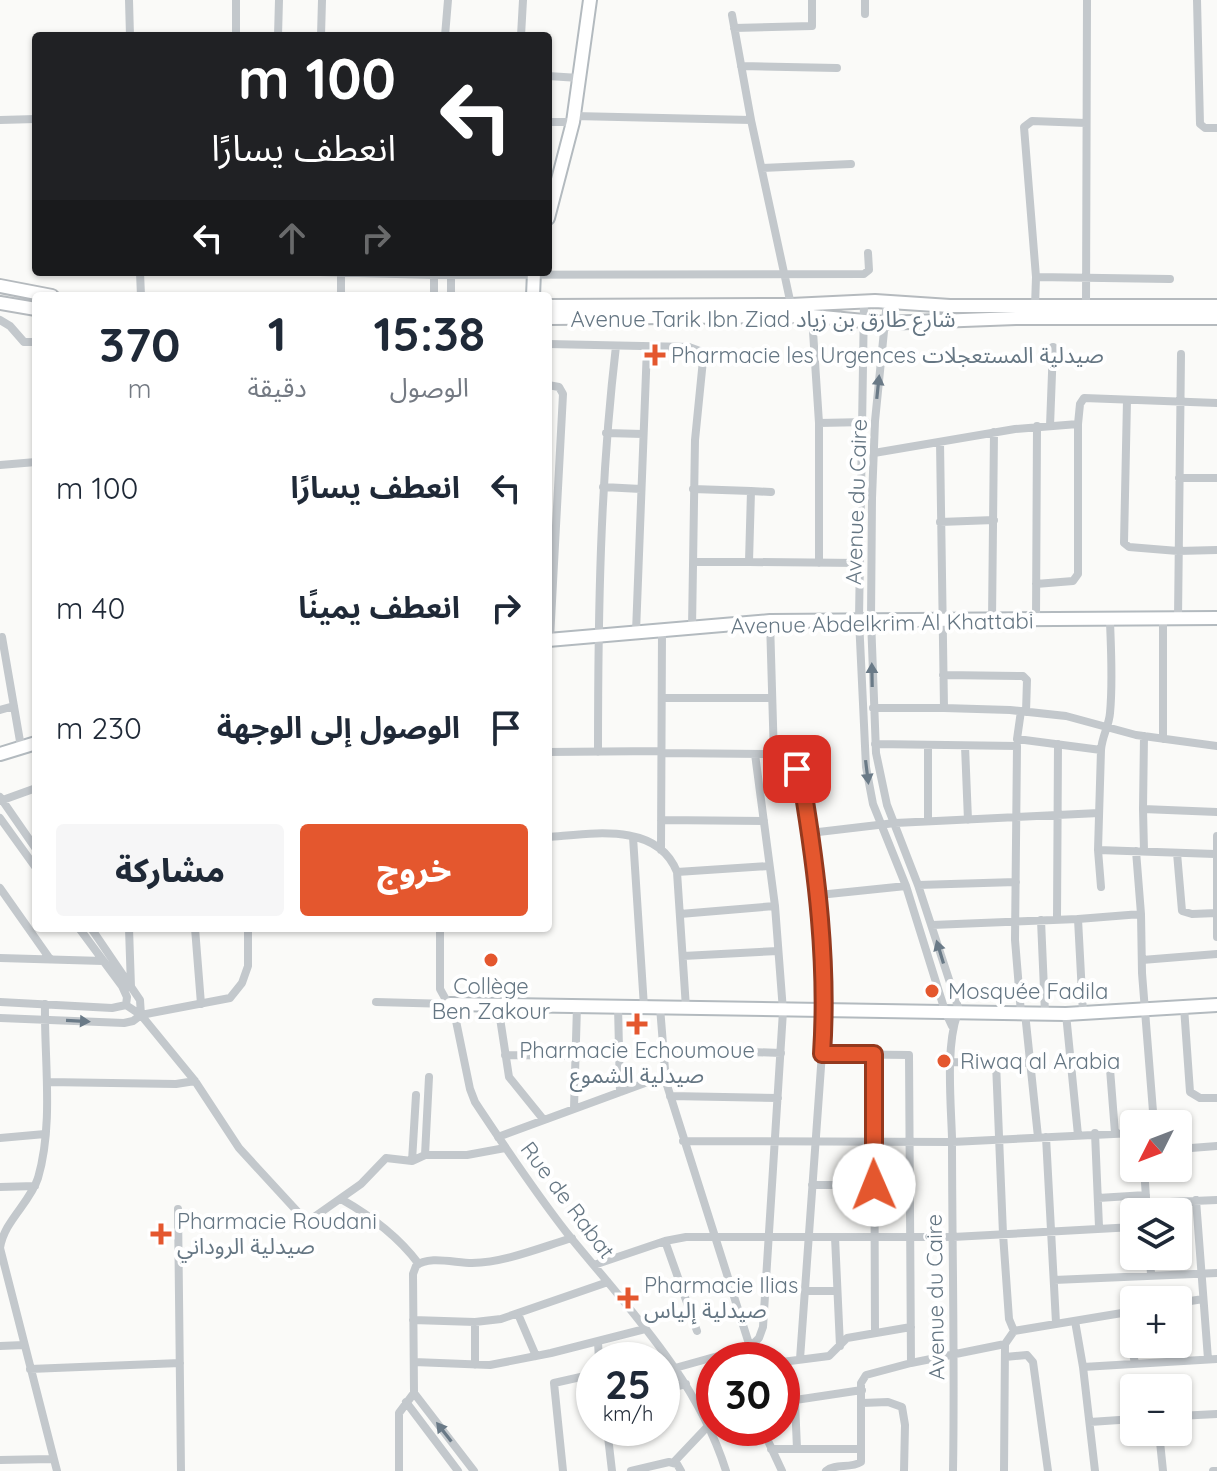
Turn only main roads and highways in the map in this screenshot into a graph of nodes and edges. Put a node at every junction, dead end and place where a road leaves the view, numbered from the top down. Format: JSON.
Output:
{"nodes":[{"id":1,"x":590,"y":0,"type":"edge"},
{"id":2,"x":552,"y":202,"type":"edge"},
{"id":3,"x":0,"y":286,"type":"edge"},
{"id":4,"x":32,"y":292,"type":"edge"},
{"id":5,"x":0,"y":303,"type":"edge"},
{"id":6,"x":552,"y":306,"type":"edge"},
{"id":7,"x":1217,"y":306,"type":"edge"},
{"id":8,"x":32,"y":308,"type":"edge"},
{"id":9,"x":552,"y":318,"type":"edge"},
{"id":10,"x":1217,"y":318,"type":"edge"},
{"id":11,"x":1217,"y":618,"type":"edge"},
{"id":12,"x":552,"y":640,"type":"edge"},
{"id":13,"x":32,"y":744,"type":"edge"},
{"id":14,"x":0,"y":754,"type":"edge"},
{"id":15,"x":450,"y":1004,"type":"road end"},
{"id":16,"x":1217,"y":1005,"type":"edge"}],
"edges":[{"from":1,"to":2,"type":"main road"},
{"from":3,"to":4,"type":"main road"},
{"from":5,"to":8,"type":"main road"},
{"from":6,"to":7,"type":"main road","name":"Avenue Tarik Ibn Ziad شارع طارق بن زياد"},
{"from":9,"to":10,"type":"main road","name":"Avenue Tarik Ibn Ziad شارع طارق بن زياد"},
{"from":11,"to":12,"type":"main road","name":"Avenue Abdelkrim Al Khattabi"},
{"from":13,"to":14,"type":"main road"},
{"from":15,"to":16,"type":"main road"}]}
